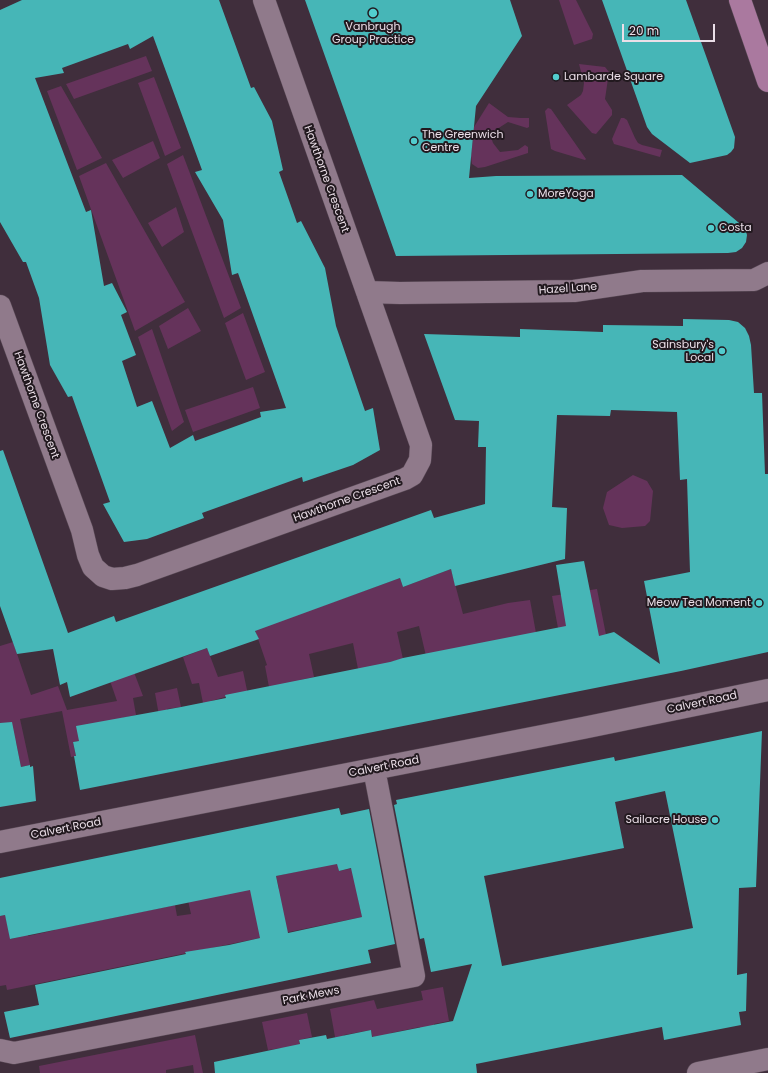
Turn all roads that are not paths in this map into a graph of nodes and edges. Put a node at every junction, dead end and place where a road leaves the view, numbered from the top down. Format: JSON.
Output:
{"nodes":[{"id":1,"x":264,"y":0,"type":"edge"},
{"id":2,"x":740,"y":0,"type":"edge"},
{"id":3,"x":768,"y":81,"type":"edge"},
{"id":4,"x":768,"y":273,"type":"edge"},
{"id":5,"x":367,"y":292,"type":"junction"},
{"id":6,"x":0,"y":306,"type":"edge"},
{"id":7,"x":768,"y":690,"type":"edge"},
{"id":8,"x":374,"y":769,"type":"junction"},
{"id":9,"x":0,"y":842,"type":"edge"},
{"id":10,"x":0,"y":1050,"type":"edge"},
{"id":11,"x":768,"y":1059,"type":"edge"},
{"id":12,"x":698,"y":1073,"type":"edge"}],
"edges":[{"from":1,"to":5,"type":"street","name":"Hawthorne Crescent"},
{"from":2,"to":3,"type":"main road"},
{"from":4,"to":5,"type":"street","name":"Hazel Lane"},
{"from":5,"to":6,"type":"street","name":"Hawthorne Crescent"},
{"from":7,"to":8,"type":"street","name":"Calvert Road"},
{"from":8,"to":9,"type":"street","name":"Calvert Road"},
{"from":8,"to":10,"type":"street","name":"Park Mews"},
{"from":11,"to":12,"type":"street"}]}
